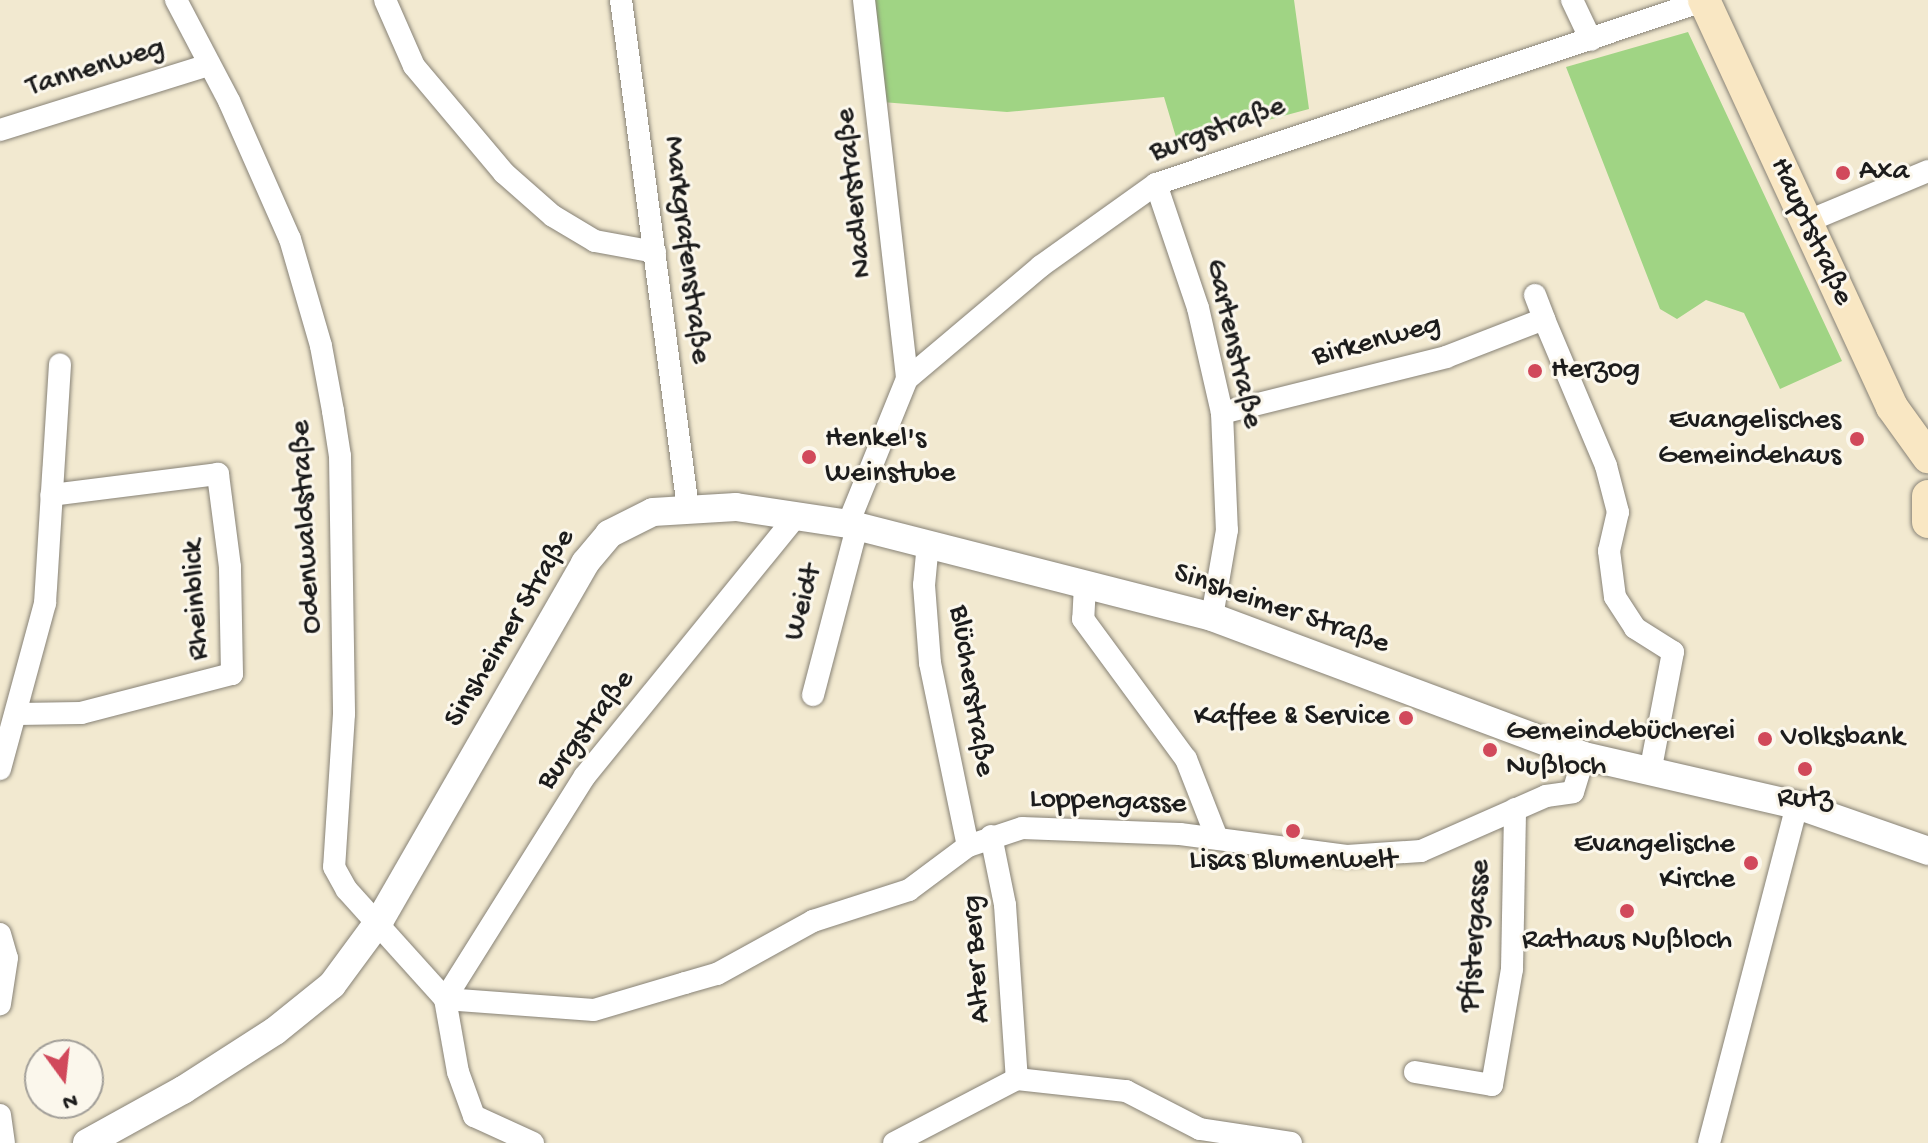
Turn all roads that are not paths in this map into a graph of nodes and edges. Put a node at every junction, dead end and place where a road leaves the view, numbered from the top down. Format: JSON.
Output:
{"nodes":[{"id":1,"x":176,"y":0,"type":"edge"},
{"id":2,"x":385,"y":0,"type":"edge"},
{"id":3,"x":621,"y":0,"type":"edge"},
{"id":4,"x":864,"y":0,"type":"edge"},
{"id":5,"x":1572,"y":0,"type":"edge"},
{"id":6,"x":1705,"y":0,"type":"edge"},
{"id":7,"x":1591,"y":40,"type":"junction"},
{"id":8,"x":209,"y":65,"type":"junction"},
{"id":9,"x":0,"y":130,"type":"edge"},
{"id":10,"x":1928,"y":171,"type":"edge"},
{"id":11,"x":1156,"y":184,"type":"junction"},
{"id":12,"x":1806,"y":222,"type":"junction"},
{"id":13,"x":655,"y":252,"type":"junction"},
{"id":14,"x":1535,"y":295,"type":"dead end"},
{"id":15,"x":1544,"y":319,"type":"junction"},
{"id":16,"x":60,"y":364,"type":"dead end"},
{"id":17,"x":907,"y":379,"type":"junction"},
{"id":18,"x":1222,"y":413,"type":"junction"},
{"id":19,"x":1928,"y":457,"type":"edge"},
{"id":20,"x":51,"y":495,"type":"junction"},
{"id":21,"x":1928,"y":496,"type":"edge"},
{"id":22,"x":688,"y":508,"type":"junction"},
{"id":23,"x":797,"y":515,"type":"junction"},
{"id":24,"x":1928,"y":522,"type":"edge"},
{"id":25,"x":852,"y":526,"type":"junction"},
{"id":26,"x":928,"y":543,"type":"junction"},
{"id":27,"x":1085,"y":585,"type":"junction"},
{"id":28,"x":1212,"y":617,"type":"junction"},
{"id":29,"x":813,"y":695,"type":"dead end"},
{"id":30,"x":18,"y":714,"type":"junction"},
{"id":31,"x":1584,"y":756,"type":"junction"},
{"id":32,"x":0,"y":769,"type":"edge"},
{"id":33,"x":1650,"y":773,"type":"junction"},
{"id":34,"x":1797,"y":805,"type":"junction"},
{"id":35,"x":1515,"y":809,"type":"junction"},
{"id":36,"x":991,"y":836,"type":"junction"},
{"id":37,"x":1217,"y":838,"type":"junction"},
{"id":38,"x":968,"y":846,"type":"junction"},
{"id":39,"x":1928,"y":851,"type":"edge"},
{"id":40,"x":380,"y":920,"type":"junction"},
{"id":41,"x":0,"y":934,"type":"edge"},
{"id":42,"x":445,"y":999,"type":"junction"},
{"id":43,"x":0,"y":1004,"type":"edge"},
{"id":44,"x":1415,"y":1072,"type":"dead end"},
{"id":45,"x":1017,"y":1079,"type":"junction"},
{"id":46,"x":0,"y":1115,"type":"edge"},
{"id":47,"x":4,"y":1143,"type":"edge"},
{"id":48,"x":87,"y":1143,"type":"edge"},
{"id":49,"x":533,"y":1143,"type":"edge"},
{"id":50,"x":894,"y":1143,"type":"edge"},
{"id":51,"x":1291,"y":1143,"type":"edge"},
{"id":52,"x":1709,"y":1143,"type":"edge"}],
"edges":[{"from":1,"to":8,"type":"street","name":"Odenwaldstraße"},
{"from":2,"to":13,"type":"street"},
{"from":3,"to":13,"type":"street","name":"Markgrafenstraße"},
{"from":4,"to":17,"type":"street","name":"Nadlerstraße"},
{"from":5,"to":7,"type":"street"},
{"from":6,"to":7,"type":"street","name":"Burgstraße"},
{"from":6,"to":12,"type":"main road","name":"Hauptstraße"},
{"from":7,"to":11,"type":"street","name":"Burgstraße"},
{"from":8,"to":9,"type":"street","name":"Tannenweg"},
{"from":8,"to":40,"type":"street","name":"Odenwaldstraße"},
{"from":10,"to":12,"type":"street"},
{"from":11,"to":17,"type":"street","name":"Burgstraße"},
{"from":11,"to":18,"type":"street","name":"Gartenstraße"},
{"from":12,"to":19,"type":"main road","name":"Hauptstraße"},
{"from":13,"to":22,"type":"street","name":"Markgrafenstraße"},
{"from":14,"to":15,"type":"street"},
{"from":15,"to":18,"type":"street","name":"Birkenweg"},
{"from":15,"to":33,"type":"street"},
{"from":16,"to":20,"type":"street"},
{"from":17,"to":25,"type":"street","name":"Burgstraße"},
{"from":18,"to":28,"type":"street","name":"Gartenstraße"},
{"from":20,"to":30,"type":"street"},
{"from":20,"to":30,"type":"street","name":"Rheinblick"},
{"from":21,"to":24,"type":"main road"},
{"from":22,"to":23,"type":"street","name":"Sinsheimer Straße"},
{"from":22,"to":40,"type":"street","name":"Sinsheimer Straße"},
{"from":23,"to":25,"type":"street","name":"Sinsheimer Straße"},
{"from":23,"to":42,"type":"street","name":"Burgstraße"},
{"from":25,"to":26,"type":"street","name":"Sinsheimer Straße"},
{"from":25,"to":29,"type":"street","name":"Weidt"},
{"from":26,"to":27,"type":"street","name":"Sinsheimer Straße"},
{"from":26,"to":38,"type":"street","name":"Blücherstraße"},
{"from":27,"to":28,"type":"street","name":"Sinsheimer Straße"},
{"from":27,"to":37,"type":"street"},
{"from":28,"to":31,"type":"street","name":"Sinsheimer Straße"},
{"from":30,"to":32,"type":"street"},
{"from":31,"to":33,"type":"street","name":"Sinsheimer Straße"},
{"from":31,"to":35,"type":"street","name":"Loppengasse"},
{"from":33,"to":34,"type":"street","name":"Sinsheimer Straße"},
{"from":34,"to":39,"type":"street","name":"Sinsheimer Straße"},
{"from":34,"to":52,"type":"street"},
{"from":35,"to":37,"type":"street","name":"Loppengasse"},
{"from":35,"to":44,"type":"street","name":"Pfistergasse"},
{"from":36,"to":37,"type":"street","name":"Loppengasse"},
{"from":36,"to":38,"type":"street","name":"Loppengasse"},
{"from":36,"to":45,"type":"street","name":"Alter Berg"},
{"from":38,"to":42,"type":"street","name":"Loppengasse"},
{"from":40,"to":42,"type":"street"},
{"from":40,"to":48,"type":"street","name":"Sinsheimer Straße"},
{"from":41,"to":43,"type":"street"},
{"from":42,"to":49,"type":"street"},
{"from":45,"to":50,"type":"street"},
{"from":45,"to":51,"type":"street"},
{"from":46,"to":47,"type":"street"}]}
